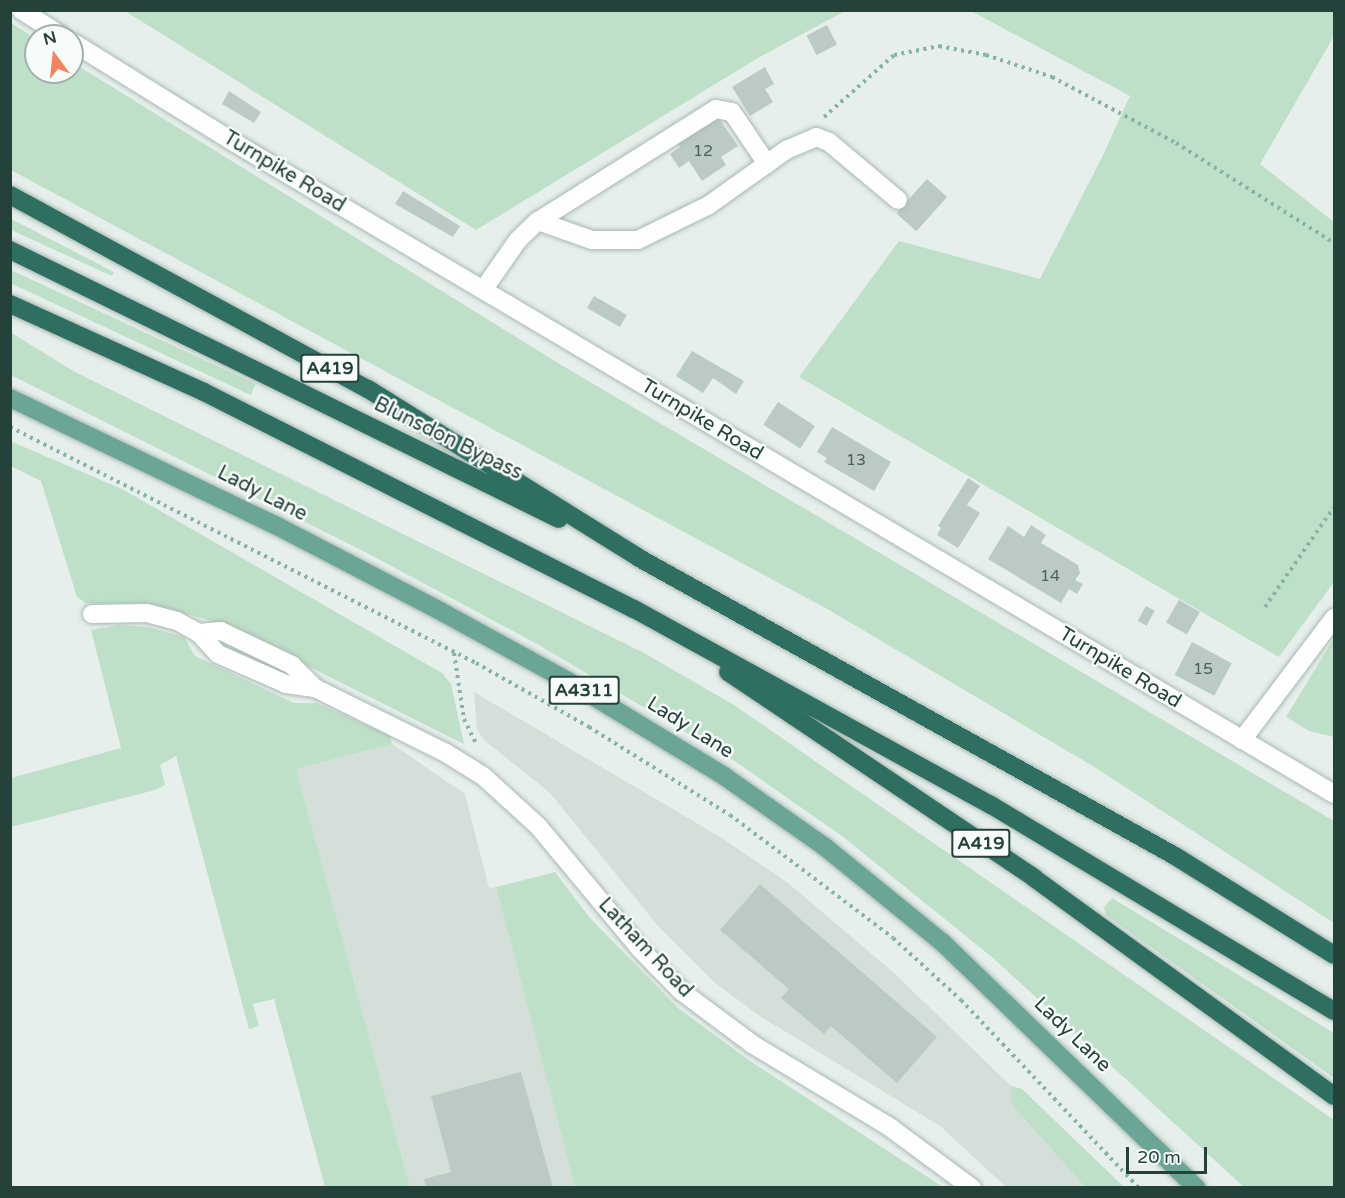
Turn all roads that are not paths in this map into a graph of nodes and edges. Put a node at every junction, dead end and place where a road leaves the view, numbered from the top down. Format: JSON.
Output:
{"nodes":[{"id":1,"x":21,"y":10,"type":"edge"},
{"id":2,"x":43,"y":24,"type":"edge"},
{"id":3,"x":84,"y":49,"type":"edge"},
{"id":4,"x":767,"y":164,"type":"junction"},
{"id":5,"x":10,"y":195,"type":"edge"},
{"id":6,"x":898,"y":200,"type":"dead end"},
{"id":7,"x":538,"y":220,"type":"junction"},
{"id":8,"x":10,"y":250,"type":"edge"},
{"id":9,"x":483,"y":290,"type":"junction"},
{"id":10,"x":10,"y":304,"type":"edge"},
{"id":11,"x":10,"y":398,"type":"edge"},
{"id":12,"x":639,"y":558,"type":"junction"},
{"id":13,"x":634,"y":609,"type":"junction"},
{"id":14,"x":92,"y":614,"type":"dead end"},
{"id":15,"x":1335,"y":618,"type":"edge"},
{"id":16,"x":1242,"y":740,"type":"junction"},
{"id":17,"x":1333,"y":790,"type":"edge"},
{"id":18,"x":1335,"y":955,"type":"edge"},
{"id":19,"x":1335,"y":1011,"type":"edge"},
{"id":20,"x":1335,"y":1096,"type":"edge"},
{"id":21,"x":972,"y":1188,"type":"edge"},
{"id":22,"x":1197,"y":1188,"type":"edge"}],
"edges":[{"from":1,"to":2,"type":"street"},
{"from":3,"to":9,"type":"street","name":"Turnpike Road"},
{"from":4,"to":6,"type":"street"},
{"from":4,"to":7,"type":"street"},
{"from":4,"to":7,"type":"street"},
{"from":5,"to":12,"type":"highway","number":"A419"},
{"from":7,"to":9,"type":"street"},
{"from":8,"to":12,"type":"highway","name":"Blunsdon Bypass","number":"A419"},
{"from":9,"to":16,"type":"street","name":"Turnpike Road"},
{"from":10,"to":13,"type":"highway","number":"A419"},
{"from":11,"to":22,"type":"main road","name":"Lady Lane","number":"A4311"},
{"from":12,"to":18,"type":"highway","number":"A419"},
{"from":13,"to":19,"type":"highway","number":"A419"},
{"from":13,"to":20,"type":"highway","number":"A419"},
{"from":14,"to":21,"type":"street","name":"Latham Road"},
{"from":15,"to":16,"type":"street"},
{"from":16,"to":17,"type":"street","name":"Turnpike Road"}]}
